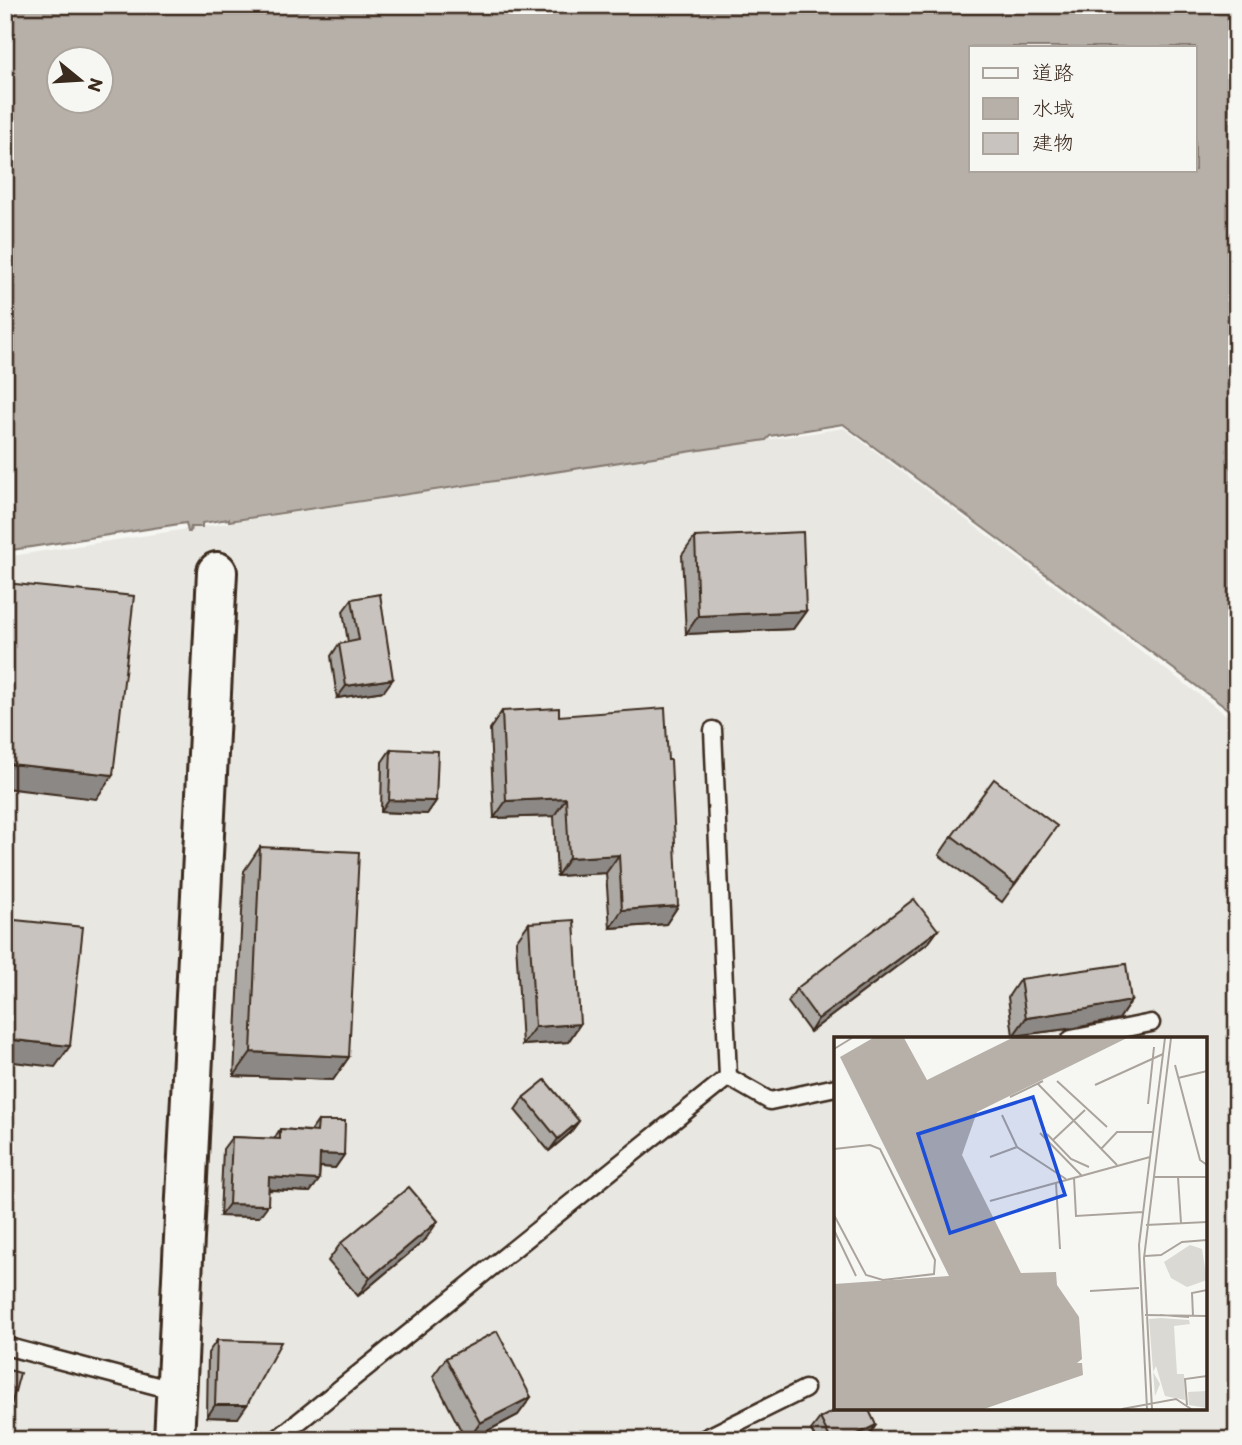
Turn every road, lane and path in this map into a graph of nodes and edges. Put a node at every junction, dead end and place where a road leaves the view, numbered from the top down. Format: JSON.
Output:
{"nodes":[{"id":1,"x":218,"y":572,"type":"dead end"},
{"id":2,"x":713,"y":730,"type":"dead end"},
{"id":3,"x":1151,"y":1023,"type":"dead end"},
{"id":4,"x":1081,"y":1037,"type":"edge"},
{"id":5,"x":728,"y":1077,"type":"junction"},
{"id":6,"x":834,"y":1087,"type":"edge"},
{"id":7,"x":5,"y":1346,"type":"edge"},
{"id":8,"x":805,"y":1389,"type":"dead end"},
{"id":9,"x":176,"y":1391,"type":"junction"},
{"id":10,"x":174,"y":1440,"type":"edge"},
{"id":11,"x":276,"y":1440,"type":"edge"},
{"id":12,"x":702,"y":1440,"type":"edge"}],
"edges":[{"from":1,"to":9,"type":"street"},
{"from":2,"to":5,"type":"lane"},
{"from":3,"to":4,"type":"lane"},
{"from":5,"to":6,"type":"lane"},
{"from":5,"to":11,"type":"lane"},
{"from":7,"to":9,"type":"lane"},
{"from":8,"to":12,"type":"lane"},
{"from":9,"to":10,"type":"street"}]}
